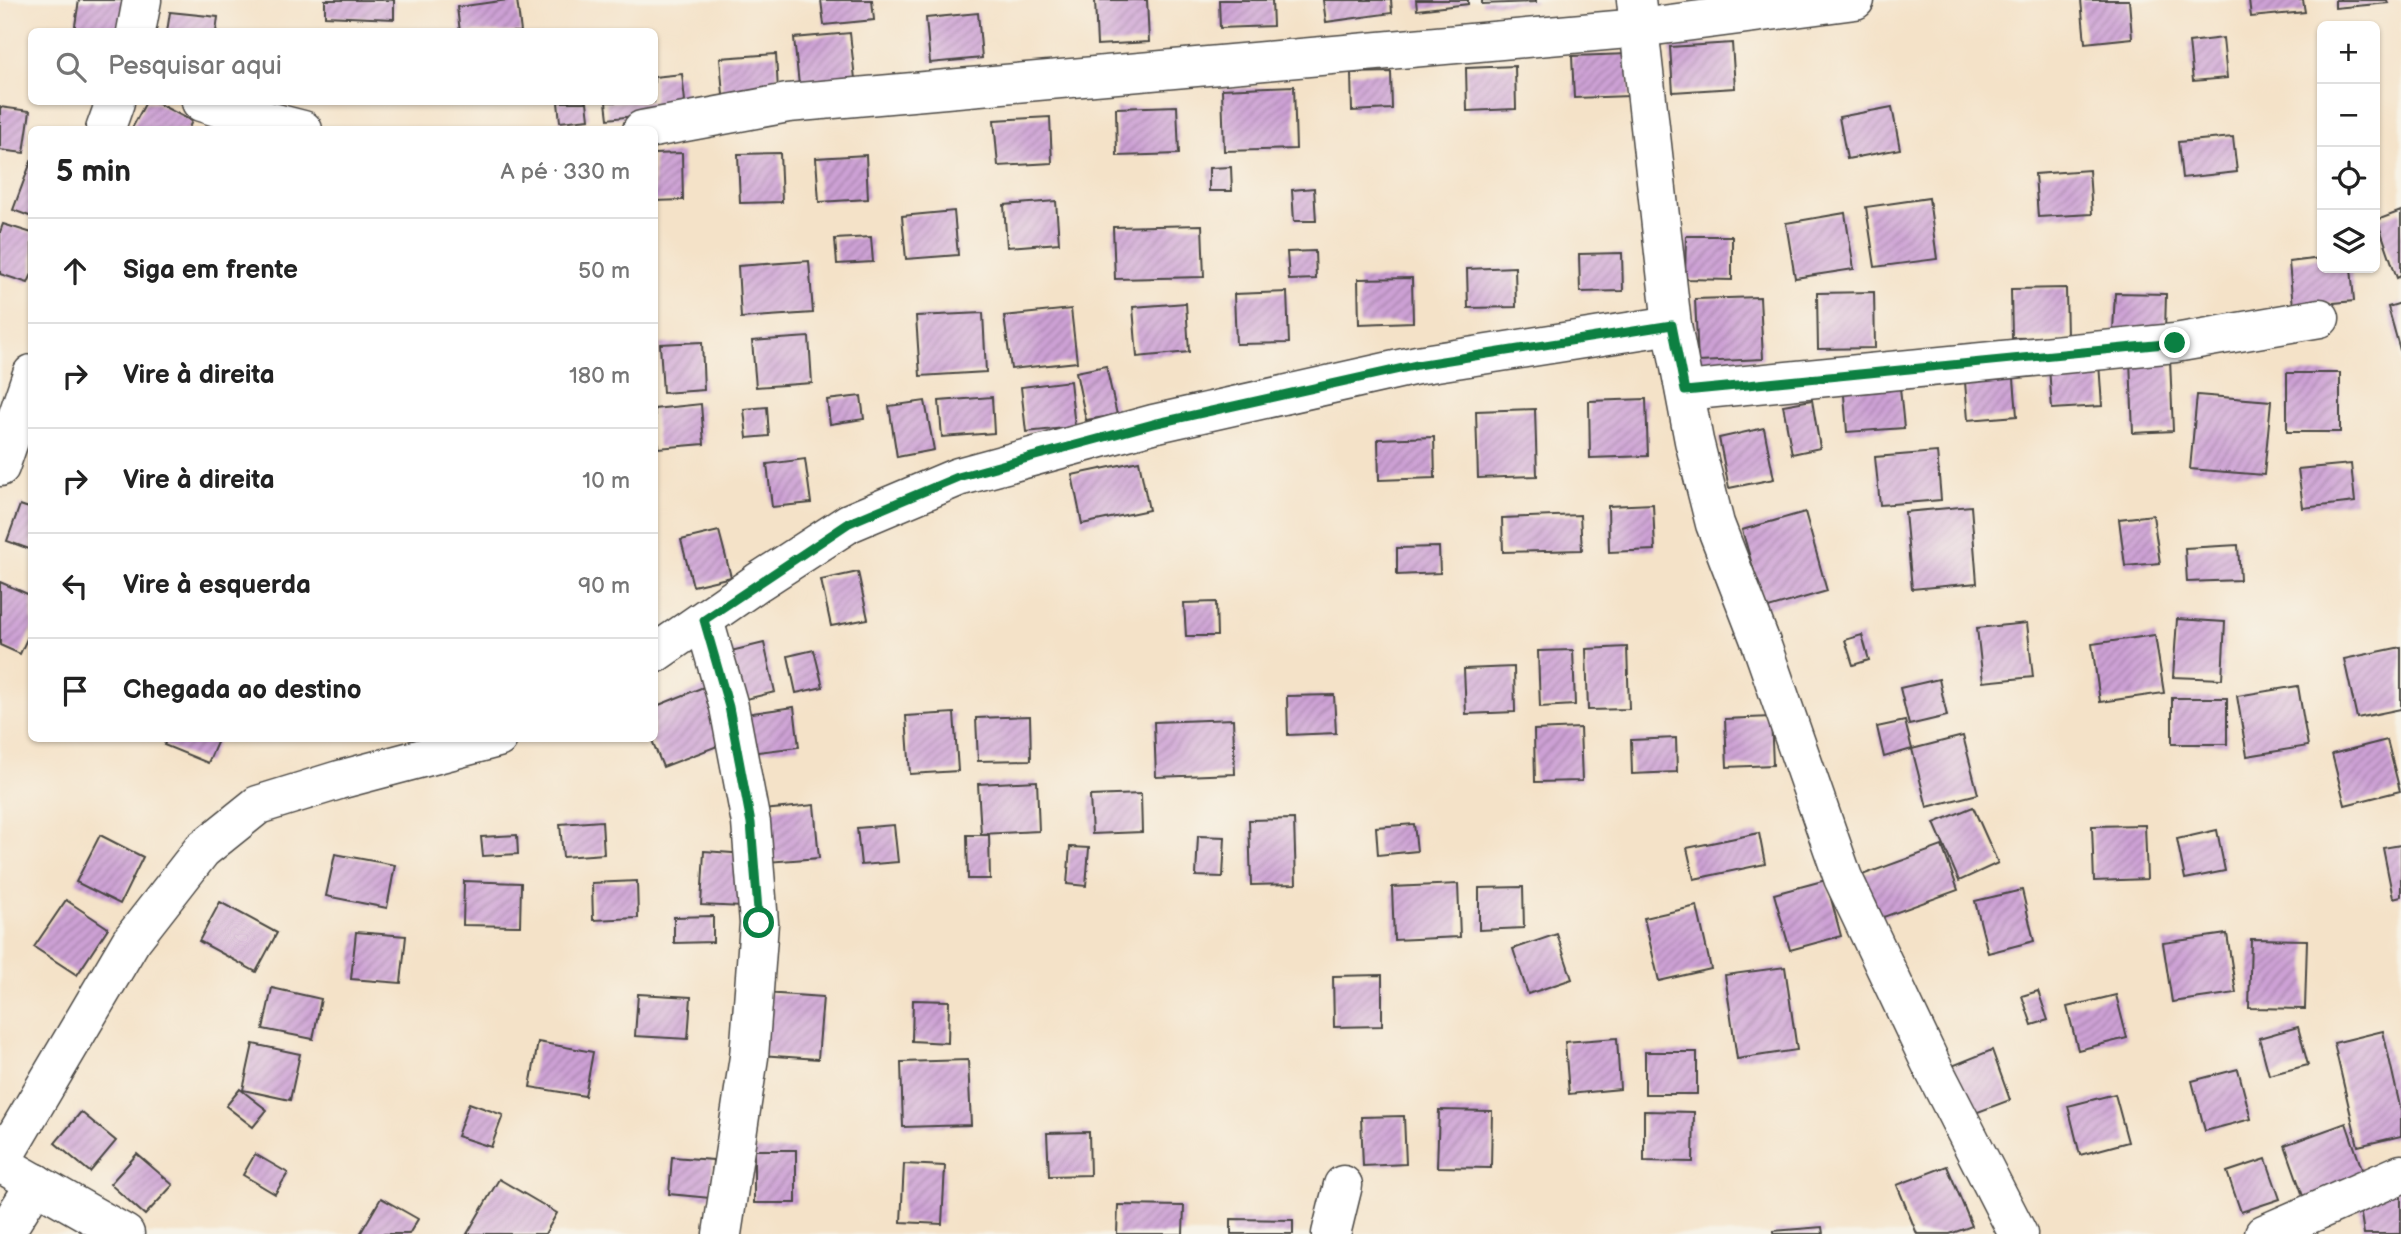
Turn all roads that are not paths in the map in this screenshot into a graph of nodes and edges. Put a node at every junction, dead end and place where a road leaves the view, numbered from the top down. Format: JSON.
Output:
{"nodes":[{"id":1,"x":142,"y":0,"type":"edge"},
{"id":2,"x":1855,"y":0,"type":"edge"},
{"id":3,"x":1637,"y":14,"type":"edge"},
{"id":4,"x":137,"y":28,"type":"edge"},
{"id":5,"x":114,"y":105,"type":"edge"},
{"id":6,"x":211,"y":105,"type":"edge"},
{"id":7,"x":106,"y":126,"type":"edge"},
{"id":8,"x":287,"y":126,"type":"edge"},
{"id":9,"x":658,"y":127,"type":"edge"},
{"id":10,"x":2320,"y":318,"type":"dead end"},
{"id":11,"x":1672,"y":325,"type":"junction"},
{"id":12,"x":28,"y":386,"type":"edge"},
{"id":13,"x":1685,"y":391,"type":"junction"},
{"id":14,"x":0,"y":467,"type":"edge"},
{"id":15,"x":704,"y":620,"type":"junction"},
{"id":16,"x":658,"y":651,"type":"edge"},
{"id":17,"x":483,"y":742,"type":"edge"},
{"id":18,"x":0,"y":1163,"type":"edge"},
{"id":19,"x":2401,"y":1174,"type":"edge"},
{"id":20,"x":37,"y":1183,"type":"junction"},
{"id":21,"x":1343,"y":1185,"type":"dead end"},
{"id":22,"x":4,"y":1234,"type":"edge"},
{"id":23,"x":125,"y":1234,"type":"edge"},
{"id":24,"x":722,"y":1234,"type":"edge"},
{"id":25,"x":1331,"y":1234,"type":"edge"},
{"id":26,"x":2018,"y":1234,"type":"edge"},
{"id":27,"x":2264,"y":1234,"type":"edge"}],
"edges":[{"from":1,"to":4,"type":"street"},
{"from":2,"to":3,"type":"street"},
{"from":3,"to":9,"type":"street"},
{"from":3,"to":11,"type":"street"},
{"from":5,"to":7,"type":"street"},
{"from":6,"to":8,"type":"street"},
{"from":10,"to":13,"type":"street"},
{"from":11,"to":13,"type":"street"},
{"from":11,"to":15,"type":"street"},
{"from":12,"to":14,"type":"street"},
{"from":13,"to":26,"type":"street"},
{"from":15,"to":16,"type":"street"},
{"from":15,"to":24,"type":"street"},
{"from":17,"to":18,"type":"street"},
{"from":18,"to":20,"type":"street"},
{"from":19,"to":27,"type":"street"},
{"from":20,"to":22,"type":"street"},
{"from":20,"to":23,"type":"street"},
{"from":21,"to":25,"type":"street"}]}
